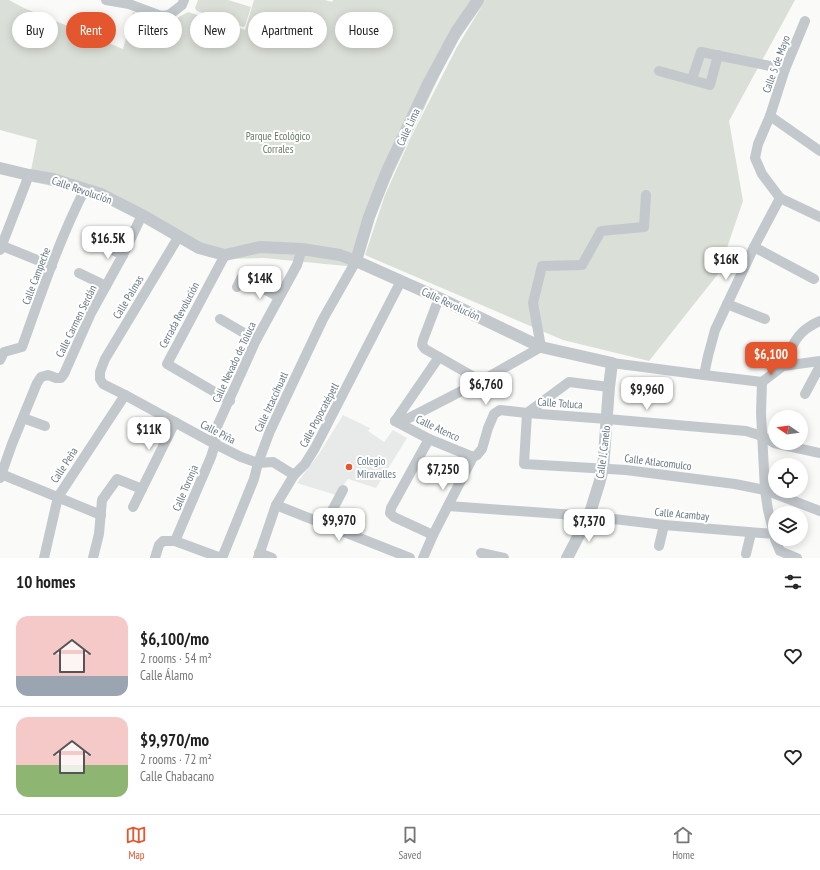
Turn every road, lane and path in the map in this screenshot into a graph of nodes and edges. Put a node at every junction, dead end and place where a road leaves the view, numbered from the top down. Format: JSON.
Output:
{"nodes":[{"id":1,"x":106,"y":0,"type":"edge"},
{"id":2,"x":184,"y":0,"type":"edge"},
{"id":3,"x":478,"y":0,"type":"edge"},
{"id":4,"x":129,"y":2,"type":"edge"},
{"id":5,"x":805,"y":21,"type":"dead end"},
{"id":6,"x":718,"y":55,"type":"junction"},
{"id":7,"x":785,"y":69,"type":"junction"},
{"id":8,"x":659,"y":71,"type":"dead end"},
{"id":9,"x":692,"y":80,"type":"junction"},
{"id":10,"x":770,"y":116,"type":"junction"},
{"id":11,"x":820,"y":151,"type":"edge"},
{"id":12,"x":0,"y":168,"type":"edge"},
{"id":13,"x":29,"y":175,"type":"junction"},
{"id":14,"x":85,"y":189,"type":"junction"},
{"id":15,"x":646,"y":195,"type":"dead end"},
{"id":16,"x":780,"y":198,"type":"junction"},
{"id":17,"x":142,"y":215,"type":"junction"},
{"id":18,"x":820,"y":217,"type":"edge"},
{"id":19,"x":179,"y":236,"type":"junction"},
{"id":20,"x":102,"y":246,"type":"dead end"},
{"id":21,"x":1,"y":247,"type":"edge"},
{"id":22,"x":754,"y":247,"type":"junction"},
{"id":23,"x":302,"y":248,"type":"junction"},
{"id":24,"x":122,"y":255,"type":"junction"},
{"id":25,"x":225,"y":255,"type":"junction"},
{"id":26,"x":356,"y":261,"type":"junction"},
{"id":27,"x":52,"y":266,"type":"junction"},
{"id":28,"x":79,"y":273,"type":"dead end"},
{"id":29,"x":814,"y":279,"type":"dead end"},
{"id":30,"x":401,"y":281,"type":"junction"},
{"id":31,"x":106,"y":286,"type":"junction"},
{"id":32,"x":237,"y":287,"type":"dead end"},
{"id":33,"x":279,"y":297,"type":"junction"},
{"id":34,"x":439,"y":298,"type":"junction"},
{"id":35,"x":728,"y":304,"type":"junction"},
{"id":36,"x":220,"y":319,"type":"dead end"},
{"id":37,"x":766,"y":319,"type":"dead end"},
{"id":38,"x":820,"y":321,"type":"edge"},
{"id":39,"x":256,"y":340,"type":"junction"},
{"id":40,"x":541,"y":347,"type":"junction"},
{"id":41,"x":439,"y":357,"type":"junction"},
{"id":42,"x":0,"y":360,"type":"edge"},
{"id":43,"x":820,"y":360,"type":"edge"},
{"id":44,"x":612,"y":363,"type":"junction"},
{"id":45,"x":783,"y":366,"type":"junction"},
{"id":46,"x":820,"y":366,"type":"edge"},
{"id":47,"x":100,"y":372,"type":"joint"},
{"id":48,"x":704,"y":375,"type":"junction"},
{"id":49,"x":481,"y":381,"type":"junction"},
{"id":50,"x":762,"y":382,"type":"junction"},
{"id":51,"x":609,"y":386,"type":"junction"},
{"id":52,"x":805,"y":394,"type":"dead end"},
{"id":53,"x":125,"y":395,"type":"junction"},
{"id":54,"x":230,"y":401,"type":"junction"},
{"id":55,"x":527,"y":413,"type":"junction"},
{"id":56,"x":23,"y":418,"type":"junction"},
{"id":57,"x":607,"y":419,"type":"junction"},
{"id":58,"x":394,"y":421,"type":"junction"},
{"id":59,"x":175,"y":422,"type":"junction"},
{"id":60,"x":44,"y":426,"type":"dead end"},
{"id":61,"x":762,"y":436,"type":"junction"},
{"id":62,"x":429,"y":439,"type":"junction"},
{"id":63,"x":215,"y":444,"type":"junction"},
{"id":64,"x":820,"y":453,"type":"edge"},
{"id":65,"x":472,"y":457,"type":"junction"},
{"id":66,"x":258,"y":463,"type":"junction"},
{"id":67,"x":603,"y":469,"type":"junction"},
{"id":68,"x":294,"y":475,"type":"junction"},
{"id":69,"x":1,"y":476,"type":"edge"},
{"id":70,"x":142,"y":489,"type":"junction"},
{"id":71,"x":343,"y":490,"type":"dead end"},
{"id":72,"x":765,"y":490,"type":"junction"},
{"id":73,"x":58,"y":497,"type":"junction"},
{"id":74,"x":276,"y":505,"type":"junction"},
{"id":75,"x":448,"y":506,"type":"junction"},
{"id":76,"x":133,"y":507,"type":"dead end"},
{"id":77,"x":768,"y":510,"type":"edge"},
{"id":78,"x":820,"y":511,"type":"edge"},
{"id":79,"x":101,"y":515,"type":"junction"},
{"id":80,"x":589,"y":516,"type":"junction"},
{"id":81,"x":324,"y":524,"type":"junction"},
{"id":82,"x":664,"y":525,"type":"junction"},
{"id":83,"x":751,"y":533,"type":"junction"},
{"id":84,"x":433,"y":535,"type":"junction"},
{"id":85,"x":768,"y":536,"type":"edge"},
{"id":86,"x":175,"y":541,"type":"junction"},
{"id":87,"x":659,"y":546,"type":"dead end"},
{"id":88,"x":481,"y":553,"type":"dead end"},
{"id":89,"x":746,"y":554,"type":"dead end"},
{"id":90,"x":208,"y":555,"type":"edge"},
{"id":91,"x":779,"y":555,"type":"edge"},
{"id":92,"x":259,"y":556,"type":"edge"},
{"id":93,"x":44,"y":558,"type":"edge"},
{"id":94,"x":93,"y":558,"type":"edge"},
{"id":95,"x":155,"y":558,"type":"edge"},
{"id":96,"x":221,"y":558,"type":"edge"},
{"id":97,"x":272,"y":558,"type":"edge"},
{"id":98,"x":410,"y":558,"type":"edge"},
{"id":99,"x":423,"y":558,"type":"edge"},
{"id":100,"x":504,"y":558,"type":"edge"},
{"id":101,"x":567,"y":558,"type":"edge"},
{"id":102,"x":798,"y":558,"type":"edge"}],
"edges":[{"from":1,"to":4,"type":"street"},
{"from":2,"to":4,"type":"street"},
{"from":3,"to":26,"type":"street","name":"Calle Lima"},
{"from":5,"to":7,"type":"street","name":"Calle 5 de Mayo"},
{"from":6,"to":7,"type":"street"},
{"from":6,"to":9,"type":"street"},
{"from":6,"to":9,"type":"street"},
{"from":7,"to":10,"type":"street","name":"Calle 5 de Mayo"},
{"from":8,"to":9,"type":"street"},
{"from":10,"to":11,"type":"street"},
{"from":10,"to":16,"type":"street","name":"Calle 5 de Mayo"},
{"from":12,"to":13,"type":"street","name":"Calle Revolución"},
{"from":13,"to":14,"type":"street","name":"Calle Revolución"},
{"from":13,"to":21,"type":"street"},
{"from":14,"to":17,"type":"street","name":"Calle Revolución"},
{"from":14,"to":27,"type":"street","name":"Calle Campeche"},
{"from":15,"to":40,"type":"street"},
{"from":16,"to":18,"type":"street"},
{"from":16,"to":22,"type":"street"},
{"from":17,"to":19,"type":"street","name":"Calle Revolución"},
{"from":17,"to":24,"type":"street","name":"Calle Carmen Serdán"},
{"from":19,"to":25,"type":"street","name":"Calle Revolución"},
{"from":19,"to":47,"type":"street","name":"Calle Palmas"},
{"from":20,"to":24,"type":"street"},
{"from":21,"to":27,"type":"street"},
{"from":22,"to":29,"type":"street"},
{"from":22,"to":35,"type":"street"},
{"from":23,"to":25,"type":"street","name":"Calle Revolución"},
{"from":23,"to":26,"type":"street","name":"Calle Revolución"},
{"from":23,"to":33,"type":"street","name":"Calle Nevado de Toluca"},
{"from":24,"to":31,"type":"street","name":"Calle Carmen Serdán"},
{"from":25,"to":54,"type":"street","name":"Cerrada Revolución"},
{"from":26,"to":30,"type":"street","name":"Calle Revolución"},
{"from":26,"to":66,"type":"street","name":"Calle Iztaccíhuatl"},
{"from":27,"to":42,"type":"street","name":"Calle Campeche"},
{"from":28,"to":31,"type":"street"},
{"from":30,"to":34,"type":"street","name":"Calle Revolución"},
{"from":30,"to":68,"type":"street","name":"Calle Popocatépetl"},
{"from":31,"to":56,"type":"street","name":"Calle Carmen Serdán"},
{"from":32,"to":33,"type":"street"},
{"from":33,"to":39,"type":"street","name":"Calle Nevado de Toluca"},
{"from":34,"to":40,"type":"street","name":"Calle Revolución"},
{"from":34,"to":41,"type":"street"},
{"from":35,"to":37,"type":"street"},
{"from":35,"to":48,"type":"street"},
{"from":36,"to":39,"type":"street"},
{"from":38,"to":45,"type":"street"},
{"from":39,"to":54,"type":"street","name":"Calle Nevado de Toluca"},
{"from":40,"to":44,"type":"street","name":"Calle Revolución"},
{"from":40,"to":49,"type":"street"},
{"from":41,"to":49,"type":"street"},
{"from":41,"to":58,"type":"street"},
{"from":43,"to":45,"type":"street"},
{"from":44,"to":48,"type":"street","name":"Calle Revolución"},
{"from":44,"to":51,"type":"street","name":"Calle J. Canelo"},
{"from":45,"to":50,"type":"street"},
{"from":46,"to":52,"type":"street"},
{"from":47,"to":53,"type":"street","name":"Calle Piña"},
{"from":48,"to":50,"type":"street","name":"Calle Revolución"},
{"from":49,"to":58,"type":"street"},
{"from":50,"to":61,"type":"street"},
{"from":51,"to":55,"type":"street"},
{"from":51,"to":57,"type":"street","name":"Calle J. Canelo"},
{"from":53,"to":59,"type":"street","name":"Calle Piña"},
{"from":53,"to":73,"type":"street","name":"Calle Peña"},
{"from":54,"to":63,"type":"street","name":"Calle Nevado de Toluca"},
{"from":55,"to":57,"type":"street","name":"Calle Toluca"},
{"from":55,"to":65,"type":"street","name":"Calle Toluca"},
{"from":55,"to":67,"type":"street","name":"Calle Atlacomulco"},
{"from":56,"to":60,"type":"street"},
{"from":56,"to":69,"type":"street"},
{"from":57,"to":61,"type":"street","name":"Calle Toluca"},
{"from":57,"to":67,"type":"street","name":"Calle J. Canelo"},
{"from":58,"to":62,"type":"street","name":"Calle Atenco"},
{"from":59,"to":63,"type":"street","name":"Calle Piña"},
{"from":59,"to":70,"type":"street"},
{"from":61,"to":64,"type":"street"},
{"from":61,"to":72,"type":"street"},
{"from":62,"to":65,"type":"street","name":"Calle Atenco"},
{"from":62,"to":84,"type":"street"},
{"from":63,"to":66,"type":"street","name":"Calle Piña"},
{"from":63,"to":86,"type":"street","name":"Calle Toronja"},
{"from":65,"to":75,"type":"street","name":"Calle Toluca"},
{"from":66,"to":68,"type":"street","name":"Calle Piña"},
{"from":66,"to":96,"type":"street","name":"Calle Iztaccíhuatl"},
{"from":67,"to":72,"type":"street","name":"Calle Atlacomulco"},
{"from":67,"to":80,"type":"street","name":"Calle J. Canelo"},
{"from":68,"to":74,"type":"street","name":"Calle Popocatépetl"},
{"from":69,"to":73,"type":"street"},
{"from":70,"to":76,"type":"street"},
{"from":70,"to":79,"type":"street"},
{"from":71,"to":81,"type":"street"},
{"from":72,"to":77,"type":"street"},
{"from":72,"to":78,"type":"street","name":"Calle Atlacomulco"},
{"from":73,"to":79,"type":"street"},
{"from":73,"to":93,"type":"street","name":"Calle Peña"},
{"from":74,"to":81,"type":"street"},
{"from":74,"to":92,"type":"street","name":"Calle Popocatépetl"},
{"from":75,"to":80,"type":"street","name":"Calle Acambay"},
{"from":75,"to":84,"type":"street","name":"Calle Toluca"},
{"from":79,"to":94,"type":"street"},
{"from":80,"to":82,"type":"street","name":"Calle Acambay"},
{"from":80,"to":101,"type":"street","name":"Calle J. Canelo"},
{"from":81,"to":98,"type":"street"},
{"from":82,"to":83,"type":"street","name":"Calle Acambay"},
{"from":82,"to":87,"type":"street"},
{"from":83,"to":85,"type":"street","name":"Calle Acambay"},
{"from":83,"to":89,"type":"street"},
{"from":84,"to":99,"type":"street","name":"Calle Toluca"},
{"from":86,"to":90,"type":"street"},
{"from":86,"to":95,"type":"street"},
{"from":88,"to":100,"type":"street"},
{"from":90,"to":96,"type":"street"},
{"from":91,"to":102,"type":"street"},
{"from":92,"to":97,"type":"street"}]}
